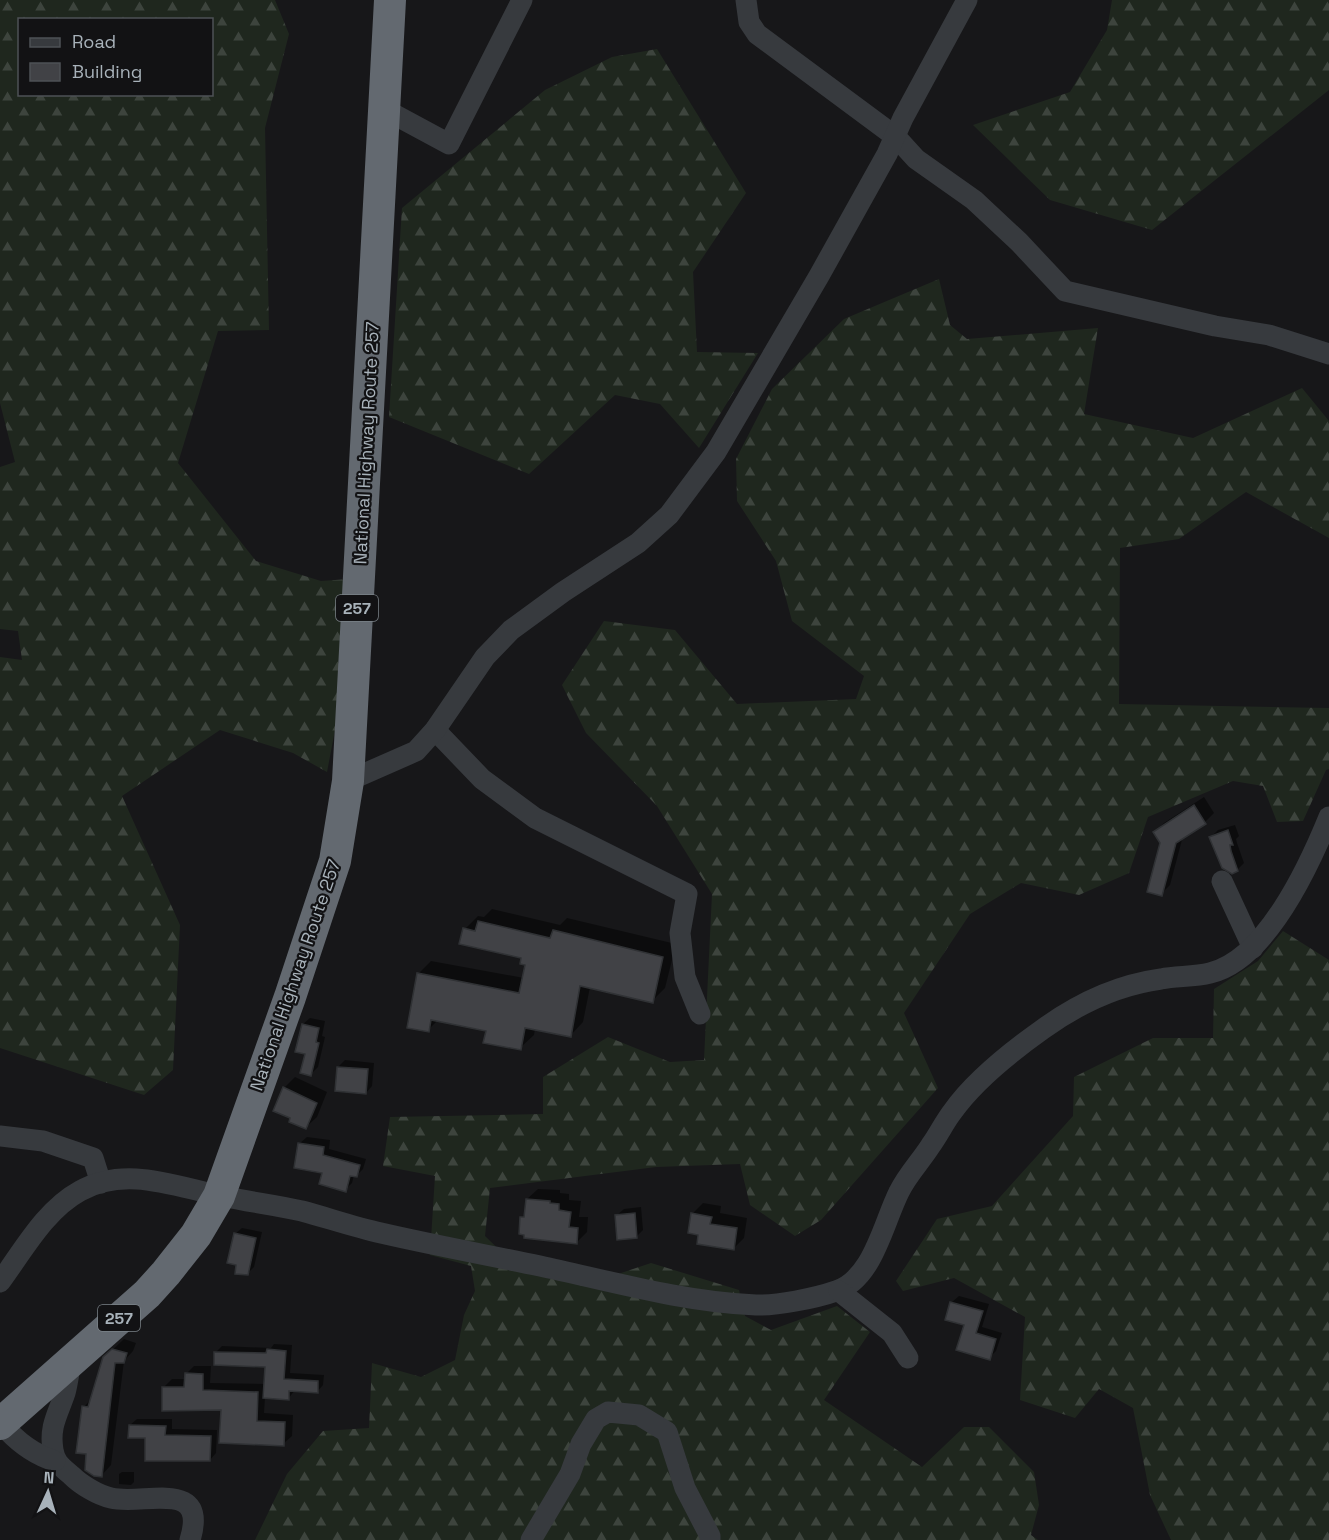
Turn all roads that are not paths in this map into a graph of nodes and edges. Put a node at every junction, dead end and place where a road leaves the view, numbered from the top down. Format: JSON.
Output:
{"nodes":[{"id":1,"x":390,"y":0,"type":"edge"},
{"id":2,"x":522,"y":0,"type":"edge"},
{"id":3,"x":746,"y":0,"type":"edge"},
{"id":4,"x":967,"y":0,"type":"edge"},
{"id":5,"x":384,"y":109,"type":"junction"},
{"id":6,"x":896,"y":137,"type":"junction"},
{"id":7,"x":1329,"y":354,"type":"edge"},
{"id":8,"x":435,"y":730,"type":"junction"},
{"id":9,"x":348,"y":781,"type":"junction"},
{"id":10,"x":1329,"y":817,"type":"edge"},
{"id":11,"x":1222,"y":881,"type":"dead end"},
{"id":12,"x":1253,"y":948,"type":"junction"},
{"id":13,"x":700,"y":1014,"type":"dead end"},
{"id":14,"x":0,"y":1136,"type":"edge"},
{"id":15,"x":100,"y":1183,"type":"junction"},
{"id":16,"x":219,"y":1196,"type":"junction"},
{"id":17,"x":0,"y":1282,"type":"edge"},
{"id":18,"x":839,"y":1291,"type":"junction"},
{"id":19,"x":908,"y":1358,"type":"dead end"},
{"id":20,"x":71,"y":1361,"type":"junction"},
{"id":21,"x":0,"y":1424,"type":"edge"},
{"id":22,"x":55,"y":1461,"type":"junction"},
{"id":23,"x":190,"y":1540,"type":"edge"},
{"id":24,"x":531,"y":1540,"type":"edge"},
{"id":25,"x":710,"y":1540,"type":"edge"}],
"edges":[{"from":1,"to":5,"type":"highway","name":"National Highway Route 257","number":"257"},
{"from":2,"to":5,"type":"street"},
{"from":3,"to":6,"type":"street"},
{"from":4,"to":6,"type":"street"},
{"from":5,"to":9,"type":"highway","name":"National Highway Route 257","number":"257"},
{"from":6,"to":7,"type":"street"},
{"from":6,"to":8,"type":"street"},
{"from":8,"to":9,"type":"street"},
{"from":8,"to":13,"type":"street"},
{"from":9,"to":16,"type":"highway","name":"National Highway Route 257","number":"257"},
{"from":10,"to":12,"type":"street"},
{"from":11,"to":12,"type":"street"},
{"from":12,"to":18,"type":"street"},
{"from":14,"to":15,"type":"street"},
{"from":15,"to":16,"type":"street"},
{"from":15,"to":17,"type":"street"},
{"from":16,"to":18,"type":"street"},
{"from":16,"to":20,"type":"highway","name":"National Highway Route 257","number":"257"},
{"from":18,"to":19,"type":"street"},
{"from":20,"to":21,"type":"highway","name":"National Highway Route 257","number":"257"},
{"from":20,"to":22,"type":"street"},
{"from":21,"to":22,"type":"street"},
{"from":22,"to":23,"type":"street"},
{"from":24,"to":25,"type":"street"}]}
